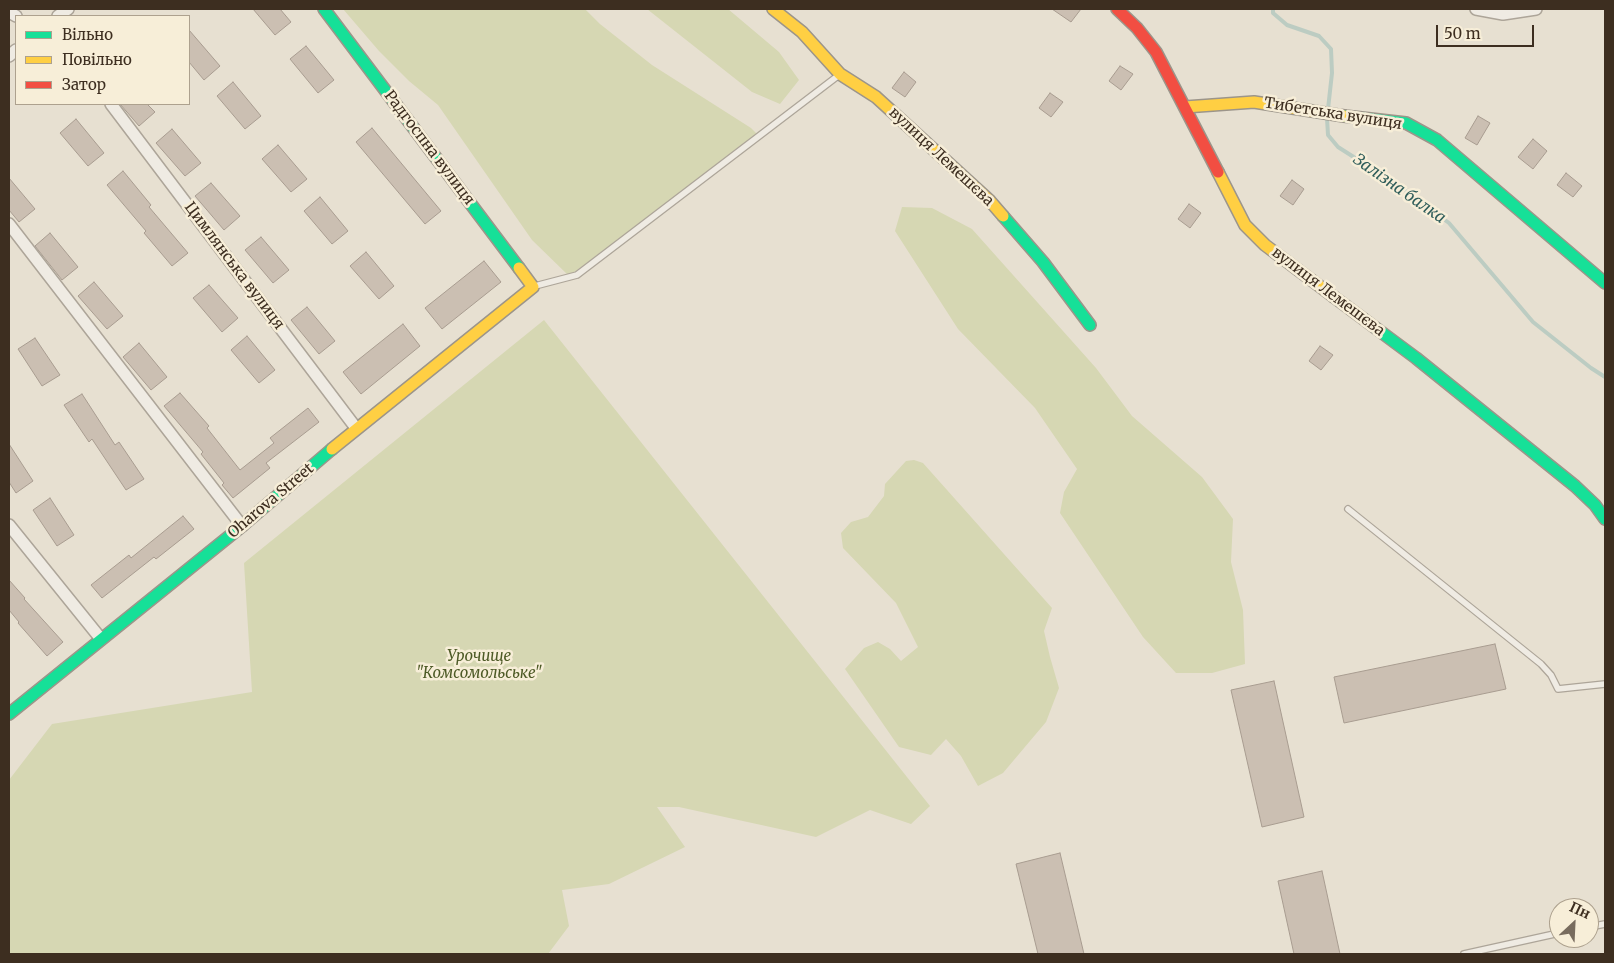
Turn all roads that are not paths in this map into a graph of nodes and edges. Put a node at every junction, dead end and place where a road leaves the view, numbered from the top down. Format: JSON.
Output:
{"nodes":[{"id":1,"x":324,"y":9,"type":"edge"},
{"id":2,"x":773,"y":9,"type":"edge"},
{"id":3,"x":1117,"y":9,"type":"edge"},
{"id":4,"x":1476,"y":9,"type":"edge"},
{"id":5,"x":1536,"y":9,"type":"edge"},
{"id":6,"x":840,"y":74,"type":"junction"},
{"id":7,"x":112,"y":105,"type":"edge"},
{"id":8,"x":1185,"y":107,"type":"junction"},
{"id":9,"x":9,"y":224,"type":"edge"},
{"id":10,"x":1605,"y":283,"type":"edge"},
{"id":11,"x":533,"y":287,"type":"junction"},
{"id":12,"x":1090,"y":325,"type":"dead end"},
{"id":13,"x":356,"y":428,"type":"junction"},
{"id":14,"x":1348,"y":509,"type":"dead end"},
{"id":15,"x":1605,"y":519,"type":"edge"},
{"id":16,"x":9,"y":524,"type":"edge"},
{"id":17,"x":242,"y":526,"type":"junction"},
{"id":18,"x":101,"y":639,"type":"junction"},
{"id":19,"x":1605,"y":684,"type":"edge"},
{"id":20,"x":9,"y":714,"type":"edge"},
{"id":21,"x":1549,"y":935,"type":"edge"},
{"id":22,"x":1464,"y":954,"type":"edge"}],
"edges":[{"from":1,"to":11,"type":"street","name":"Радгоспна вулиця"},
{"from":2,"to":6,"type":"street","name":"вулиця Лемешєва"},
{"from":3,"to":8,"type":"street","name":"вулиця Лемешєва"},
{"from":4,"to":5,"type":"street"},
{"from":6,"to":11,"type":"lane"},
{"from":6,"to":12,"type":"street","name":"вулиця Лемешєва"},
{"from":7,"to":13,"type":"street","name":"Цимлянська вулиця"},
{"from":8,"to":10,"type":"street","name":"Тибетська вулиця"},
{"from":8,"to":15,"type":"street","name":"вулиця Лемешєва"},
{"from":9,"to":17,"type":"street"},
{"from":11,"to":13,"type":"street","name":"Oharova Street"},
{"from":13,"to":17,"type":"street","name":"Oharova Street"},
{"from":14,"to":19,"type":"lane"},
{"from":16,"to":18,"type":"street"},
{"from":17,"to":18,"type":"street","name":"Oharova Street"},
{"from":18,"to":20,"type":"street","name":"Oharova Street"},
{"from":21,"to":22,"type":"lane"}]}
